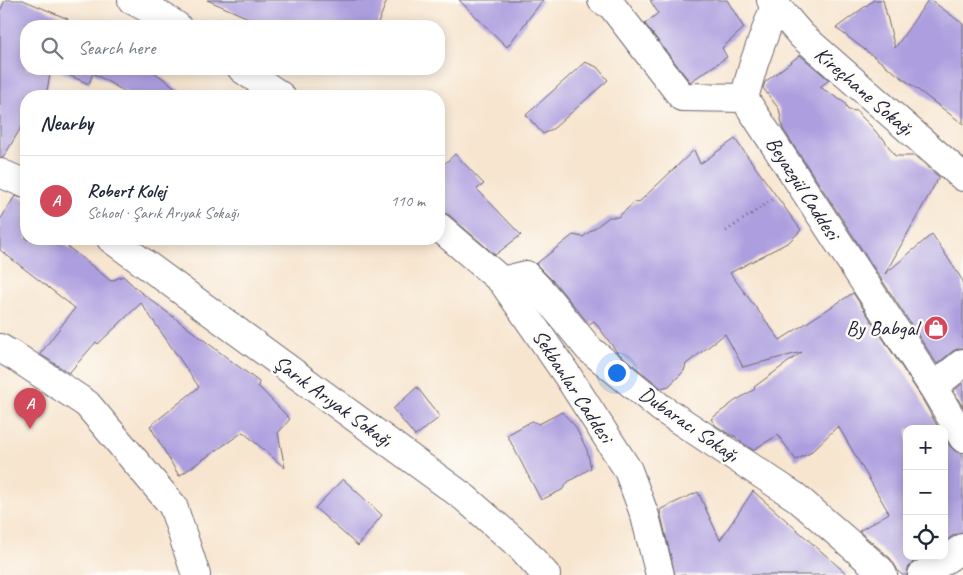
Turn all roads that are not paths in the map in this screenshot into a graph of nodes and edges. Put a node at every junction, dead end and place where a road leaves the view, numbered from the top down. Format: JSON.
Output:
{"nodes":[{"id":1,"x":132,"y":0,"type":"edge"},
{"id":2,"x":602,"y":0,"type":"edge"},
{"id":3,"x":773,"y":3,"type":"edge"},
{"id":4,"x":167,"y":20,"type":"edge"},
{"id":5,"x":251,"y":75,"type":"edge"},
{"id":6,"x":272,"y":90,"type":"edge"},
{"id":7,"x":744,"y":98,"type":"junction"},
{"id":8,"x":0,"y":173,"type":"edge"},
{"id":9,"x":963,"y":177,"type":"edge"},
{"id":10,"x":20,"y":181,"type":"edge"},
{"id":11,"x":445,"y":232,"type":"edge"},
{"id":12,"x":119,"y":245,"type":"edge"},
{"id":13,"x":502,"y":281,"type":"junction"},
{"id":14,"x":0,"y":348,"type":"edge"},
{"id":15,"x":963,"y":363,"type":"edge"},
{"id":16,"x":933,"y":387,"type":"junction"},
{"id":17,"x":963,"y":438,"type":"edge"},
{"id":18,"x":963,"y":548,"type":"edge"},
{"id":19,"x":196,"y":575,"type":"edge"},
{"id":20,"x":546,"y":575,"type":"edge"},
{"id":21,"x":660,"y":575,"type":"edge"},
{"id":22,"x":883,"y":575,"type":"edge"},
{"id":23,"x":922,"y":575,"type":"edge"}],
"edges":[{"from":1,"to":4,"type":"street"},
{"from":2,"to":7,"type":"street"},
{"from":3,"to":7,"type":"street"},
{"from":3,"to":9,"type":"street","name":"Kireçhane Sokağı"},
{"from":5,"to":6,"type":"street"},
{"from":7,"to":16,"type":"street","name":"Beyazgül Caddesi"},
{"from":8,"to":10,"type":"street"},
{"from":11,"to":13,"type":"street","name":"Sekbanlar Caddesi"},
{"from":12,"to":20,"type":"street","name":"Şarık Arıyak Sokağı"},
{"from":13,"to":21,"type":"street","name":"Sekbanlar Caddesi"},
{"from":13,"to":22,"type":"street","name":"Dubaracı Sokağı"},
{"from":14,"to":19,"type":"street"},
{"from":15,"to":16,"type":"street"},
{"from":16,"to":17,"type":"street","name":"Beyazgül Caddesi"},
{"from":18,"to":23,"type":"street"}]}
